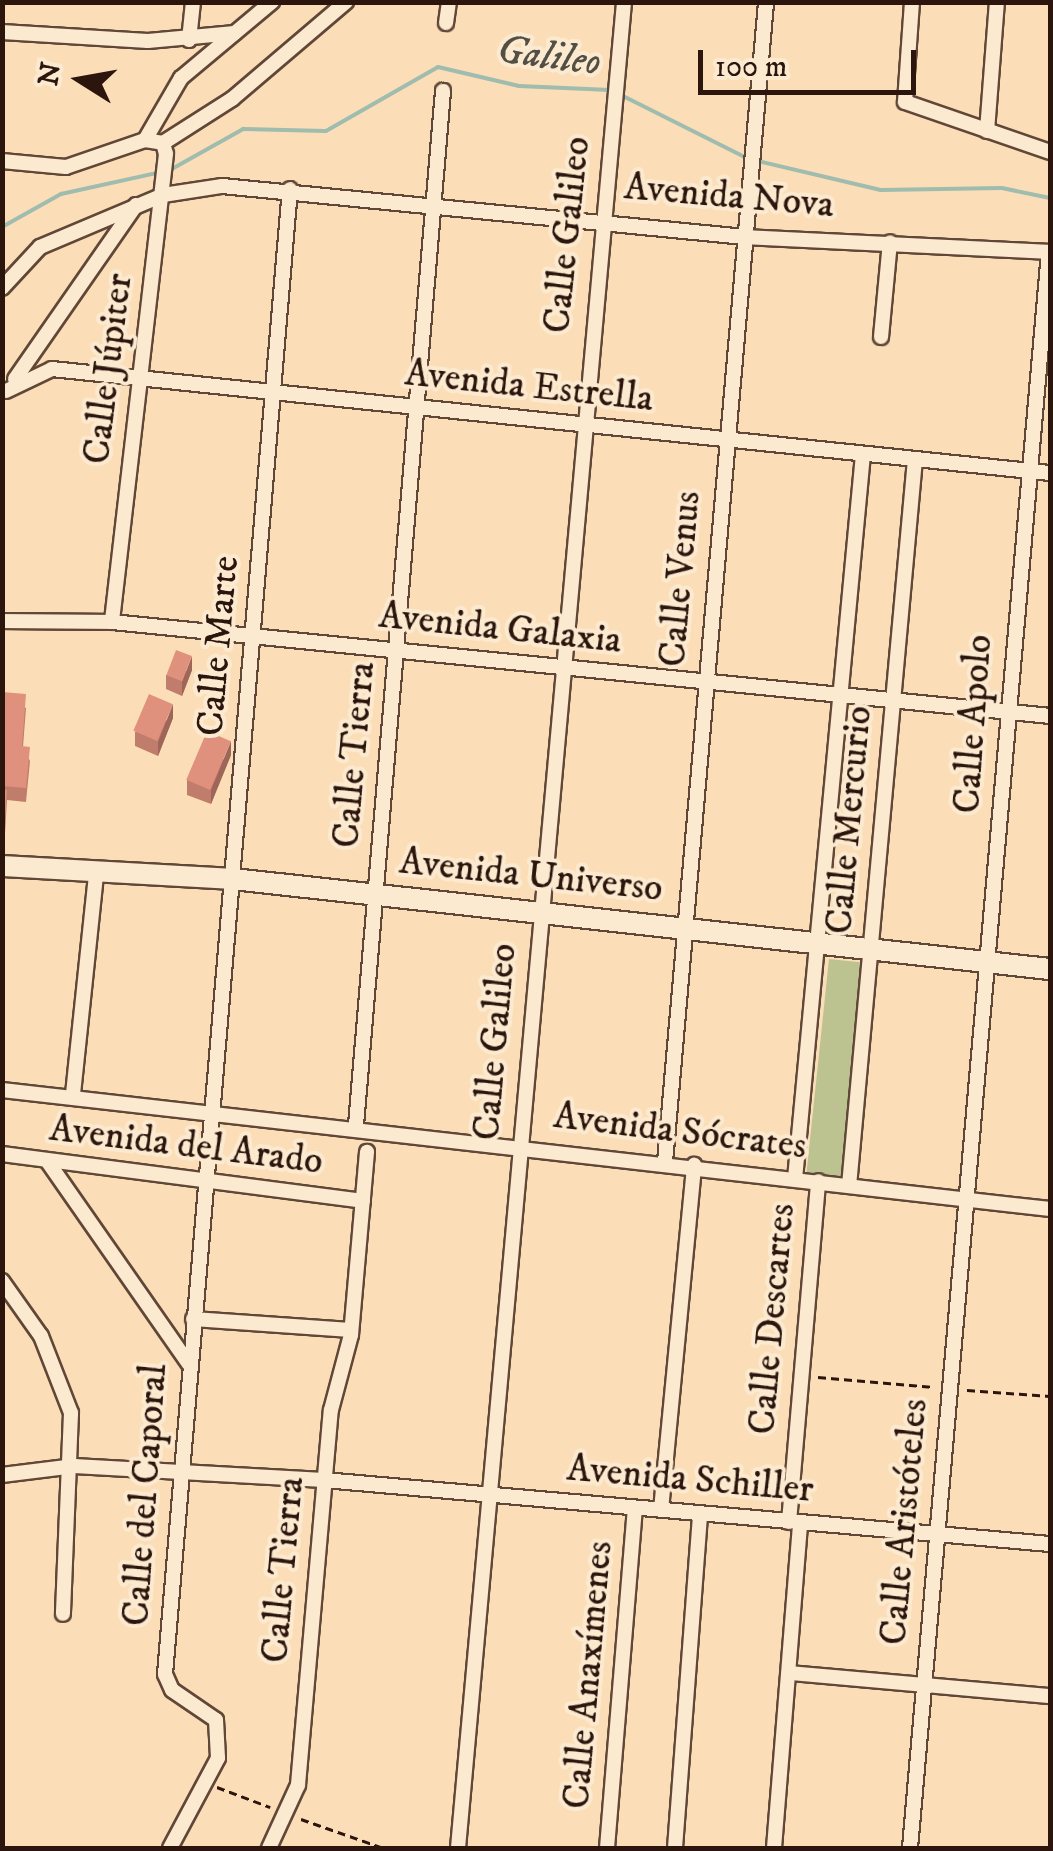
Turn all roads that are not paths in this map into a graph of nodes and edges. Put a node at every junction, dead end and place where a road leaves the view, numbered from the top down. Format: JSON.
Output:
{"nodes":[{"id":1,"x":194,"y":2,"type":"edge"},
{"id":2,"x":272,"y":2,"type":"edge"},
{"id":3,"x":346,"y":2,"type":"edge"},
{"id":4,"x":448,"y":2,"type":"edge"},
{"id":5,"x":624,"y":2,"type":"edge"},
{"id":6,"x":766,"y":2,"type":"edge"},
{"id":7,"x":912,"y":2,"type":"edge"},
{"id":8,"x":996,"y":2,"type":"edge"},
{"id":9,"x":446,"y":23,"type":"dead end"},
{"id":10,"x":2,"y":32,"type":"edge"},
{"id":11,"x":235,"y":33,"type":"junction"},
{"id":12,"x":189,"y":40,"type":"junction"},
{"id":13,"x":443,"y":91,"type":"dead end"},
{"id":14,"x":987,"y":131,"type":"junction"},
{"id":15,"x":145,"y":140,"type":"junction"},
{"id":16,"x":164,"y":149,"type":"junction"},
{"id":17,"x":1050,"y":152,"type":"edge"},
{"id":18,"x":2,"y":161,"type":"edge"},
{"id":19,"x":164,"y":188,"type":"junction"},
{"id":20,"x":290,"y":190,"type":"junction"},
{"id":21,"x":434,"y":200,"type":"junction"},
{"id":22,"x":136,"y":205,"type":"junction"},
{"id":23,"x":601,"y":219,"type":"junction"},
{"id":24,"x":745,"y":236,"type":"junction"},
{"id":25,"x":890,"y":242,"type":"junction"},
{"id":26,"x":1050,"y":252,"type":"edge"},
{"id":27,"x":2,"y":288,"type":"edge"},
{"id":28,"x":881,"y":336,"type":"dead end"},
{"id":29,"x":139,"y":378,"type":"junction"},
{"id":30,"x":272,"y":392,"type":"junction"},
{"id":31,"x":4,"y":393,"type":"edge"},
{"id":32,"x":417,"y":408,"type":"junction"},
{"id":33,"x":583,"y":426,"type":"junction"},
{"id":34,"x":726,"y":441,"type":"junction"},
{"id":35,"x":863,"y":454,"type":"junction"},
{"id":36,"x":914,"y":460,"type":"junction"},
{"id":37,"x":1026,"y":471,"type":"junction"},
{"id":38,"x":1050,"y":473,"type":"edge"},
{"id":39,"x":2,"y":621,"type":"edge"},
{"id":40,"x":112,"y":622,"type":"junction"},
{"id":41,"x":252,"y":636,"type":"junction"},
{"id":42,"x":396,"y":651,"type":"junction"},
{"id":43,"x":562,"y":668,"type":"junction"},
{"id":44,"x":705,"y":682,"type":"junction"},
{"id":45,"x":840,"y":695,"type":"junction"},
{"id":46,"x":893,"y":700,"type":"junction"},
{"id":47,"x":1007,"y":712,"type":"junction"},
{"id":48,"x":1050,"y":716,"type":"edge"},
{"id":49,"x":2,"y":866,"type":"edge"},
{"id":50,"x":96,"y":874,"type":"junction"},
{"id":51,"x":233,"y":878,"type":"junction"},
{"id":52,"x":376,"y":894,"type":"junction"},
{"id":53,"x":540,"y":913,"type":"junction"},
{"id":54,"x":685,"y":929,"type":"junction"},
{"id":55,"x":817,"y":944,"type":"junction"},
{"id":56,"x":870,"y":950,"type":"junction"},
{"id":57,"x":986,"y":962,"type":"junction"},
{"id":58,"x":1050,"y":969,"type":"edge"},
{"id":59,"x":2,"y":1090,"type":"edge"},
{"id":60,"x":73,"y":1094,"type":"junction"},
{"id":61,"x":214,"y":1109,"type":"junction"},
{"id":62,"x":356,"y":1125,"type":"junction"},
{"id":63,"x":519,"y":1145,"type":"junction"},
{"id":64,"x":367,"y":1152,"type":"dead end"},
{"id":65,"x":2,"y":1154,"type":"edge"},
{"id":66,"x":48,"y":1162,"type":"junction"},
{"id":67,"x":665,"y":1162,"type":"junction"},
{"id":68,"x":694,"y":1166,"type":"junction"},
{"id":69,"x":795,"y":1178,"type":"junction"},
{"id":70,"x":818,"y":1182,"type":"junction"},
{"id":71,"x":208,"y":1185,"type":"junction"},
{"id":72,"x":849,"y":1186,"type":"junction"},
{"id":73,"x":362,"y":1201,"type":"junction"},
{"id":74,"x":967,"y":1201,"type":"junction"},
{"id":75,"x":1050,"y":1209,"type":"edge"},
{"id":76,"x":2,"y":1281,"type":"edge"},
{"id":77,"x":193,"y":1319,"type":"junction"},
{"id":78,"x":351,"y":1330,"type":"junction"},
{"id":79,"x":189,"y":1364,"type":"junction"},
{"id":80,"x":74,"y":1466,"type":"junction"},
{"id":81,"x":178,"y":1472,"type":"junction"},
{"id":82,"x":2,"y":1475,"type":"edge"},
{"id":83,"x":324,"y":1480,"type":"junction"},
{"id":84,"x":486,"y":1495,"type":"junction"},
{"id":85,"x":635,"y":1508,"type":"junction"},
{"id":86,"x":661,"y":1510,"type":"junction"},
{"id":87,"x":700,"y":1513,"type":"junction"},
{"id":88,"x":794,"y":1522,"type":"junction"},
{"id":89,"x":936,"y":1534,"type":"junction"},
{"id":90,"x":1050,"y":1544,"type":"edge"},
{"id":91,"x":62,"y":1614,"type":"dead end"},
{"id":92,"x":790,"y":1673,"type":"junction"},
{"id":93,"x":924,"y":1684,"type":"junction"},
{"id":94,"x":1050,"y":1696,"type":"edge"},
{"id":95,"x":170,"y":1848,"type":"edge"},
{"id":96,"x":268,"y":1848,"type":"edge"},
{"id":97,"x":458,"y":1848,"type":"edge"},
{"id":98,"x":607,"y":1848,"type":"edge"},
{"id":99,"x":675,"y":1848,"type":"edge"},
{"id":100,"x":774,"y":1848,"type":"edge"},
{"id":101,"x":910,"y":1848,"type":"edge"}],
"edges":[{"from":1,"to":12,"type":"street"},
{"from":2,"to":11,"type":"street"},
{"from":3,"to":16,"type":"street"},
{"from":4,"to":9,"type":"street"},
{"from":5,"to":23,"type":"street","name":"Calle Galileo"},
{"from":6,"to":24,"type":"street","name":"Calle Venus"},
{"from":7,"to":14,"type":"street"},
{"from":8,"to":14,"type":"street"},
{"from":10,"to":12,"type":"street"},
{"from":11,"to":12,"type":"street"},
{"from":11,"to":15,"type":"street"},
{"from":13,"to":21,"type":"street","name":"Calle Tierra"},
{"from":14,"to":17,"type":"street"},
{"from":15,"to":16,"type":"street"},
{"from":15,"to":18,"type":"street"},
{"from":16,"to":19,"type":"street","name":"Calle Júpiter"},
{"from":19,"to":20,"type":"street","name":"Avenida Nova"},
{"from":19,"to":22,"type":"street","name":"Avenida Nova"},
{"from":19,"to":29,"type":"street","name":"Calle Júpiter"},
{"from":20,"to":21,"type":"street","name":"Avenida Nova"},
{"from":20,"to":30,"type":"street","name":"Calle Marte"},
{"from":21,"to":23,"type":"street","name":"Avenida Nova"},
{"from":21,"to":32,"type":"street","name":"Calle Tierra"},
{"from":22,"to":27,"type":"street","name":"Avenida Nova"},
{"from":22,"to":31,"type":"street"},
{"from":23,"to":24,"type":"street","name":"Avenida Nova"},
{"from":23,"to":33,"type":"street","name":"Calle Galileo"},
{"from":24,"to":25,"type":"street","name":"Avenida Nova"},
{"from":24,"to":34,"type":"street","name":"Calle Venus"},
{"from":25,"to":26,"type":"street","name":"Avenida Nova"},
{"from":25,"to":28,"type":"street"},
{"from":26,"to":37,"type":"street","name":"Calle Apolo"},
{"from":29,"to":30,"type":"street","name":"Avenida Estrella"},
{"from":29,"to":31,"type":"street","name":"Avenida Estrella"},
{"from":29,"to":40,"type":"street","name":"Calle Júpiter"},
{"from":30,"to":32,"type":"street","name":"Avenida Estrella"},
{"from":30,"to":41,"type":"street","name":"Calle Marte"},
{"from":32,"to":33,"type":"street","name":"Avenida Estrella"},
{"from":32,"to":42,"type":"street","name":"Calle Tierra"},
{"from":33,"to":34,"type":"street","name":"Avenida Estrella"},
{"from":33,"to":43,"type":"street","name":"Calle Galileo"},
{"from":34,"to":35,"type":"street","name":"Avenida Estrella"},
{"from":34,"to":44,"type":"street","name":"Calle Venus"},
{"from":35,"to":36,"type":"street","name":"Avenida Estrella"},
{"from":35,"to":45,"type":"street","name":"Calle Mercurio"},
{"from":36,"to":37,"type":"street","name":"Avenida Estrella"},
{"from":36,"to":46,"type":"street","name":"Calle Mercurio"},
{"from":37,"to":38,"type":"street","name":"Avenida Estrella"},
{"from":37,"to":47,"type":"street","name":"Calle Apolo"},
{"from":39,"to":40,"type":"street","name":"Avenida Galaxia"},
{"from":40,"to":41,"type":"street","name":"Avenida Galaxia"},
{"from":41,"to":42,"type":"street","name":"Avenida Galaxia"},
{"from":41,"to":51,"type":"street","name":"Calle Marte"},
{"from":42,"to":43,"type":"street","name":"Avenida Galaxia"},
{"from":42,"to":52,"type":"street","name":"Calle Tierra"},
{"from":43,"to":44,"type":"street","name":"Avenida Galaxia"},
{"from":43,"to":53,"type":"street","name":"Calle Galileo"},
{"from":44,"to":45,"type":"street","name":"Avenida Galaxia"},
{"from":44,"to":54,"type":"street","name":"Calle Venus"},
{"from":45,"to":46,"type":"street","name":"Avenida Galaxia"},
{"from":45,"to":55,"type":"street","name":"Calle Mercurio"},
{"from":46,"to":47,"type":"street","name":"Avenida Galaxia"},
{"from":46,"to":56,"type":"street","name":"Calle Mercurio"},
{"from":47,"to":48,"type":"street","name":"Avenida Galaxia"},
{"from":47,"to":57,"type":"street","name":"Calle Apolo"},
{"from":49,"to":50,"type":"street","name":"Avenida Universo"},
{"from":50,"to":51,"type":"street","name":"Avenida Universo"},
{"from":50,"to":60,"type":"street"},
{"from":51,"to":52,"type":"street","name":"Avenida Universo"},
{"from":51,"to":61,"type":"street","name":"Calle Marte"},
{"from":52,"to":53,"type":"street","name":"Avenida Universo"},
{"from":52,"to":62,"type":"street","name":"Calle Tierra"},
{"from":53,"to":54,"type":"street","name":"Avenida Universo"},
{"from":53,"to":63,"type":"street","name":"Calle Galileo"},
{"from":54,"to":55,"type":"street","name":"Avenida Universo"},
{"from":54,"to":67,"type":"street","name":"Calle Venus"},
{"from":55,"to":56,"type":"street","name":"Avenida Universo"},
{"from":55,"to":69,"type":"street","name":"Calle Mercurio"},
{"from":56,"to":57,"type":"street","name":"Avenida Universo"},
{"from":56,"to":72,"type":"street","name":"Calle Mercurio"},
{"from":57,"to":58,"type":"street","name":"Avenida Universo"},
{"from":57,"to":74,"type":"street","name":"Calle Apolo"},
{"from":59,"to":60,"type":"street","name":"Avenida Sócrates"},
{"from":60,"to":61,"type":"street","name":"Avenida Sócrates"},
{"from":61,"to":62,"type":"street","name":"Avenida Sócrates"},
{"from":61,"to":71,"type":"street","name":"Calle del Caporal"},
{"from":62,"to":63,"type":"street","name":"Avenida Sócrates"},
{"from":63,"to":67,"type":"street","name":"Avenida Sócrates"},
{"from":63,"to":84,"type":"street","name":"Calle Galileo"},
{"from":64,"to":73,"type":"street","name":"Calle Tierra"},
{"from":65,"to":66,"type":"street","name":"Avenida del Arado"},
{"from":66,"to":71,"type":"street","name":"Avenida del Arado"},
{"from":66,"to":79,"type":"street"},
{"from":67,"to":68,"type":"street","name":"Avenida Sócrates"},
{"from":68,"to":69,"type":"street","name":"Avenida Sócrates"},
{"from":68,"to":86,"type":"street"},
{"from":69,"to":70,"type":"street","name":"Avenida Sócrates"},
{"from":70,"to":72,"type":"street","name":"Avenida Sócrates"},
{"from":70,"to":88,"type":"street","name":"Calle Descartes"},
{"from":71,"to":73,"type":"street","name":"Avenida del Arado"},
{"from":71,"to":77,"type":"street","name":"Calle del Caporal"},
{"from":72,"to":74,"type":"street","name":"Avenida Sócrates"},
{"from":73,"to":78,"type":"street","name":"Calle Tierra"},
{"from":74,"to":75,"type":"street","name":"Avenida Sócrates"},
{"from":74,"to":89,"type":"street","name":"Calle Aristóteles"},
{"from":76,"to":80,"type":"street"},
{"from":77,"to":78,"type":"street"},
{"from":77,"to":79,"type":"street","name":"Calle del Caporal"},
{"from":78,"to":83,"type":"street","name":"Calle Tierra"},
{"from":79,"to":81,"type":"street","name":"Calle del Caporal"},
{"from":80,"to":81,"type":"street","name":"Avenida Schiller"},
{"from":80,"to":82,"type":"street","name":"Avenida Schiller"},
{"from":80,"to":91,"type":"street"},
{"from":81,"to":83,"type":"street","name":"Avenida Schiller"},
{"from":81,"to":95,"type":"street","name":"Calle del Caporal"},
{"from":83,"to":84,"type":"street","name":"Avenida Schiller"},
{"from":83,"to":96,"type":"street","name":"Calle Tierra"},
{"from":84,"to":85,"type":"street","name":"Avenida Schiller"},
{"from":84,"to":97,"type":"street","name":"Calle Galileo"},
{"from":85,"to":86,"type":"street","name":"Avenida Schiller"},
{"from":85,"to":98,"type":"street","name":"Calle Anaxímenes"},
{"from":86,"to":87,"type":"street","name":"Avenida Schiller"},
{"from":87,"to":88,"type":"street","name":"Avenida Schiller"},
{"from":87,"to":99,"type":"street"},
{"from":88,"to":89,"type":"street","name":"Avenida Schiller"},
{"from":88,"to":92,"type":"street","name":"Calle Descartes"},
{"from":89,"to":90,"type":"street","name":"Avenida Schiller"},
{"from":89,"to":93,"type":"street","name":"Calle Aristóteles"},
{"from":92,"to":93,"type":"street"},
{"from":92,"to":100,"type":"street","name":"Calle Descartes"},
{"from":93,"to":94,"type":"street"},
{"from":93,"to":101,"type":"street","name":"Calle Aristóteles"}]}
